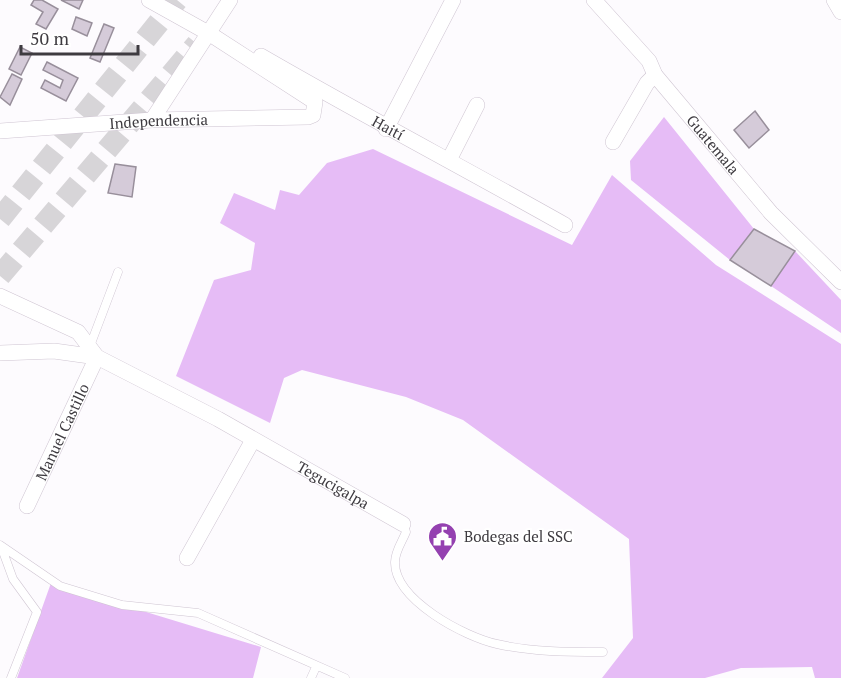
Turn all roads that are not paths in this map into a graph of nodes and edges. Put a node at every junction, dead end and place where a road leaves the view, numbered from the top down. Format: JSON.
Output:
{"nodes":[{"id":1,"x":149,"y":0,"type":"edge"},
{"id":2,"x":230,"y":0,"type":"edge"},
{"id":3,"x":453,"y":0,"type":"edge"},
{"id":4,"x":594,"y":0,"type":"edge"},
{"id":5,"x":834,"y":0,"type":"edge"},
{"id":6,"x":841,"y":12,"type":"edge"},
{"id":7,"x":210,"y":34,"type":"junction"},
{"id":8,"x":655,"y":75,"type":"junction"},
{"id":9,"x":477,"y":105,"type":"dead end"},
{"id":10,"x":315,"y":111,"type":"joint"},
{"id":11,"x":152,"y":120,"type":"junction"},
{"id":12,"x":386,"y":129,"type":"junction"},
{"id":13,"x":0,"y":131,"type":"edge"},
{"id":14,"x":613,"y":142,"type":"dead end"},
{"id":15,"x":449,"y":160,"type":"junction"},
{"id":16,"x":565,"y":225,"type":"dead end"},
{"id":17,"x":118,"y":272,"type":"dead end"},
{"id":18,"x":841,"y":282,"type":"edge"},
{"id":19,"x":0,"y":296,"type":"edge"},
{"id":20,"x":94,"y":352,"type":"junction"},
{"id":21,"x":0,"y":353,"type":"edge"},
{"id":22,"x":253,"y":440,"type":"junction"},
{"id":23,"x":27,"y":506,"type":"dead end"},
{"id":24,"x":404,"y":524,"type":"joint"},
{"id":25,"x":0,"y":545,"type":"edge"},
{"id":26,"x":187,"y":558,"type":"dead end"},
{"id":27,"x":603,"y":652,"type":"dead end"},
{"id":28,"x":316,"y":667,"type":"junction"},
{"id":29,"x":11,"y":678,"type":"edge"},
{"id":30,"x":311,"y":678,"type":"edge"},
{"id":31,"x":345,"y":678,"type":"edge"}],
"edges":[{"from":1,"to":7,"type":"street","name":"Haití"},
{"from":2,"to":7,"type":"street"},
{"from":3,"to":12,"type":"street"},
{"from":4,"to":8,"type":"street","name":"Guatemala"},
{"from":5,"to":6,"type":"street"},
{"from":7,"to":10,"type":"street","name":"Haití"},
{"from":7,"to":11,"type":"street"},
{"from":7,"to":12,"type":"street","name":"Haití"},
{"from":8,"to":14,"type":"street"},
{"from":8,"to":18,"type":"street","name":"Guatemala"},
{"from":9,"to":15,"type":"street"},
{"from":10,"to":11,"type":"street","name":"Independencia"},
{"from":11,"to":13,"type":"street","name":"Independencia"},
{"from":12,"to":15,"type":"street","name":"Haití"},
{"from":15,"to":16,"type":"street","name":"Haití"},
{"from":17,"to":20,"type":"lane"},
{"from":19,"to":20,"type":"street"},
{"from":20,"to":21,"type":"street","name":"Tegucigalpa"},
{"from":20,"to":22,"type":"street","name":"Tegucigalpa"},
{"from":20,"to":23,"type":"street","name":"Manuel Castillo"},
{"from":22,"to":24,"type":"street","name":"Tegucigalpa"},
{"from":22,"to":26,"type":"street"},
{"from":24,"to":27,"type":"lane","name":"Tegucigalpa"},
{"from":25,"to":28,"type":"lane"},
{"from":25,"to":29,"type":"lane"},
{"from":28,"to":30,"type":"lane"},
{"from":28,"to":31,"type":"lane"}]}
